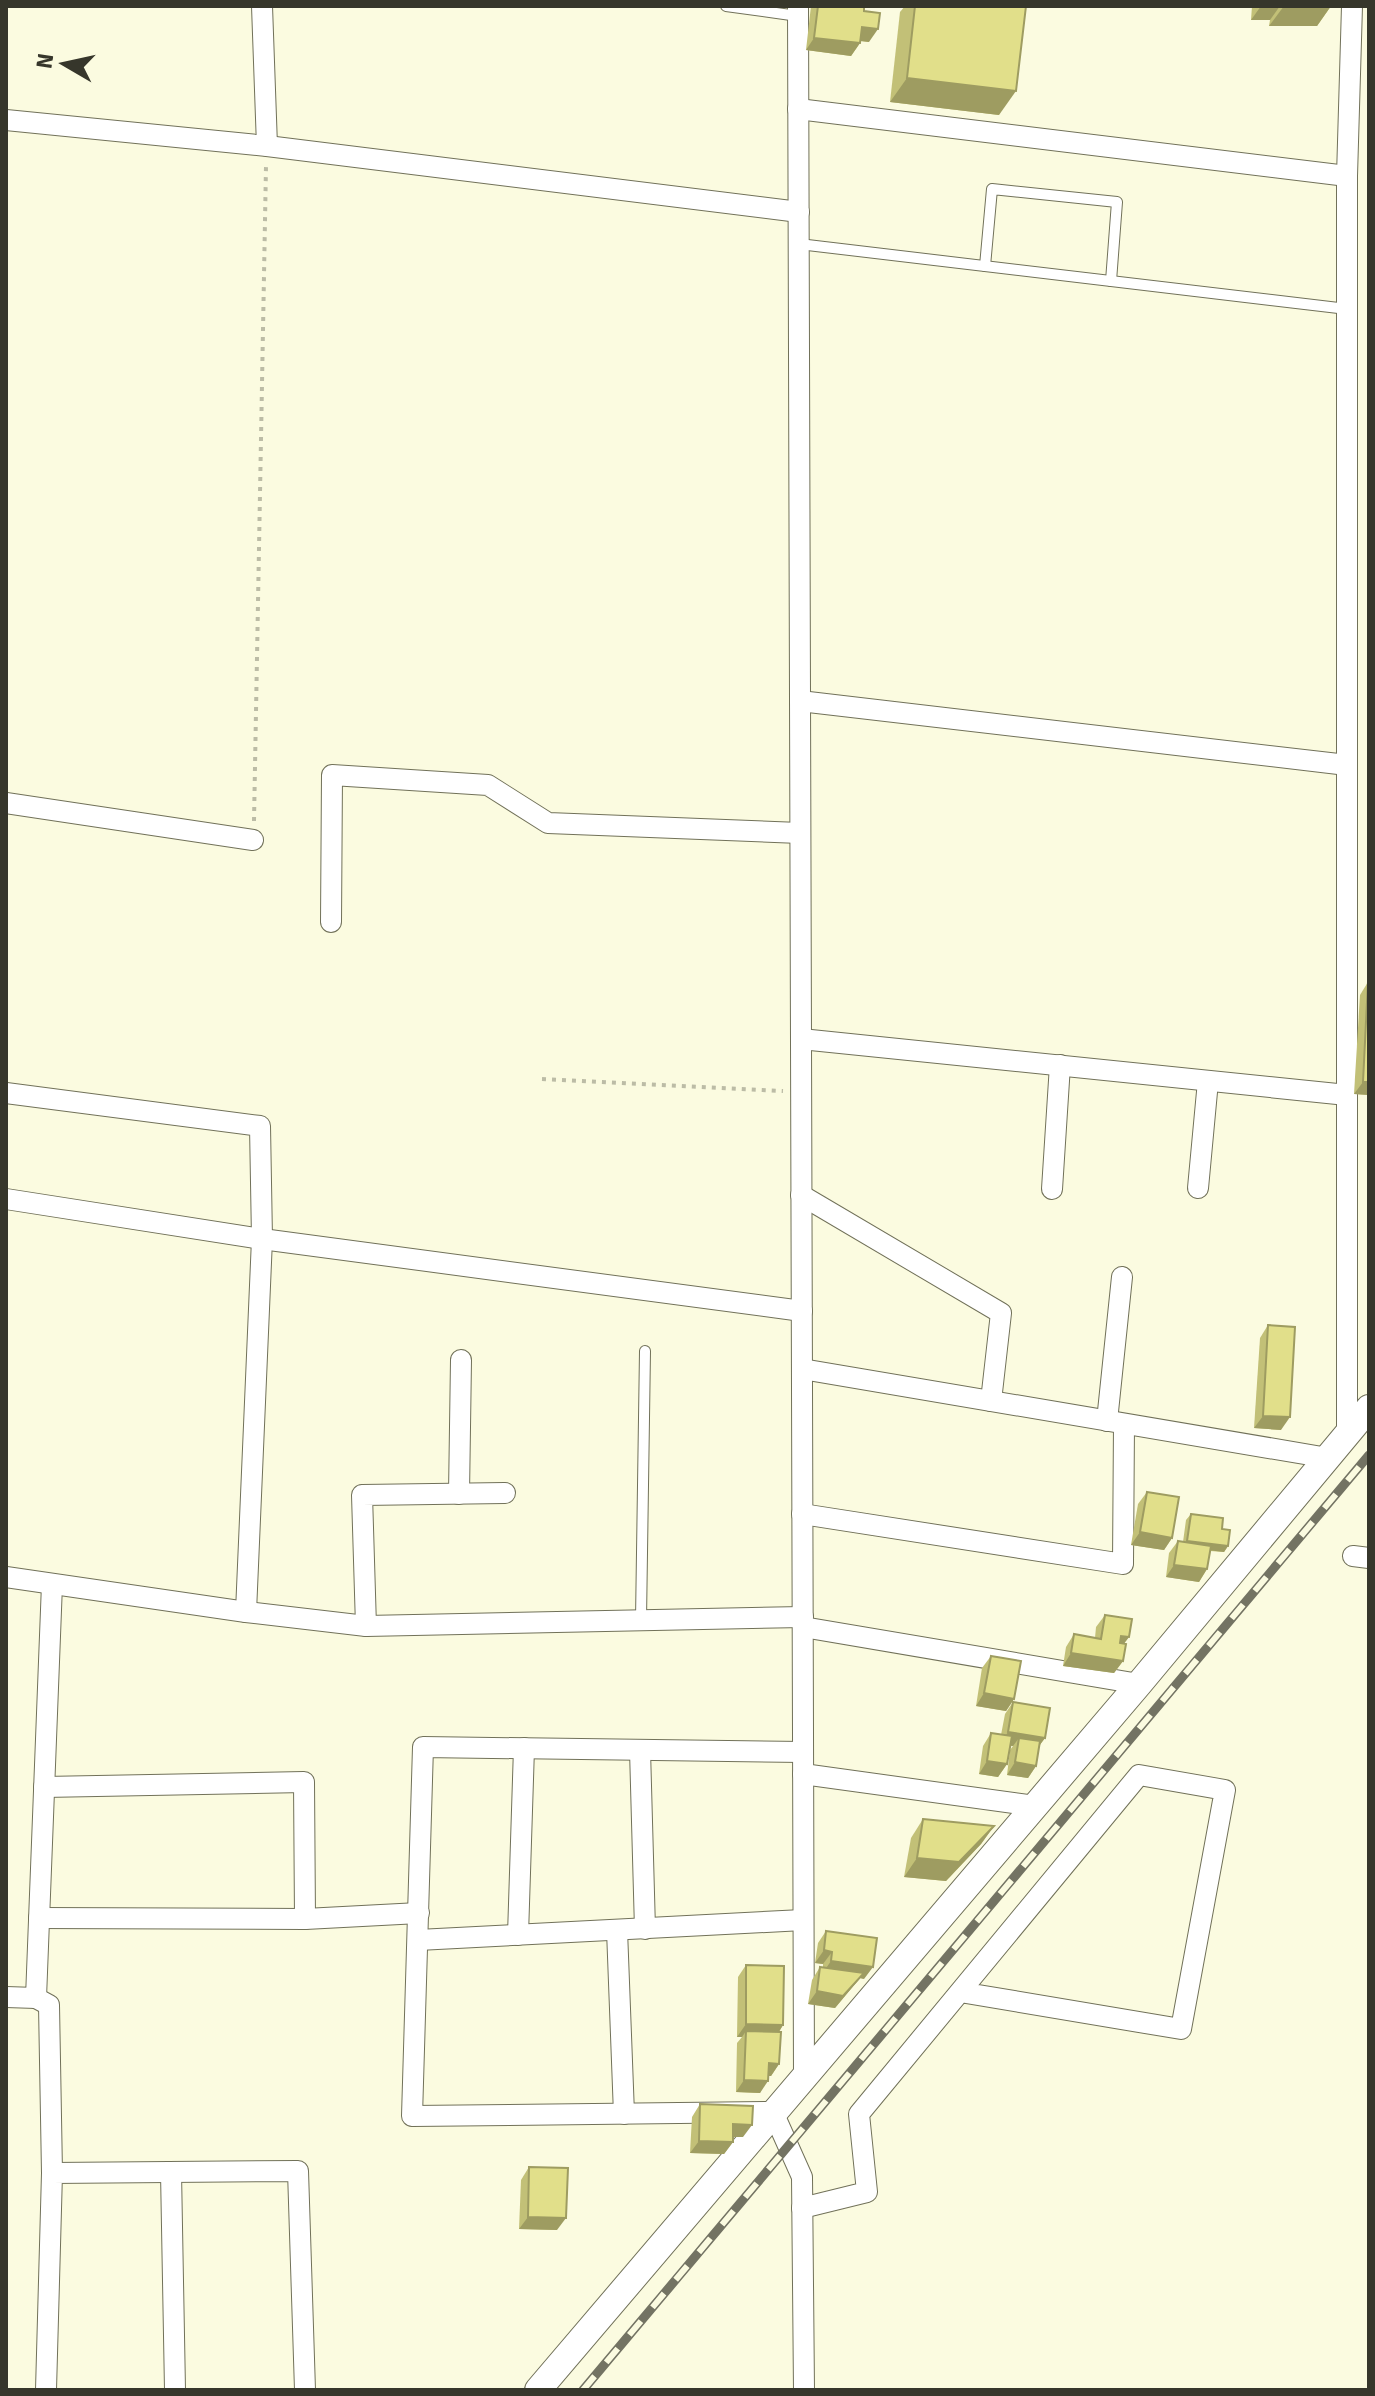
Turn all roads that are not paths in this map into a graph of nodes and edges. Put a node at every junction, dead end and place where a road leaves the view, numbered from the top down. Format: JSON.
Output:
{"nodes":[{"id":1,"x":262,"y":6,"type":"edge"},
{"id":2,"x":726,"y":6,"type":"edge"},
{"id":3,"x":1352,"y":6,"type":"edge"},
{"id":4,"x":798,"y":11,"type":"edge"},
{"id":5,"x":798,"y":109,"type":"junction"},
{"id":6,"x":6,"y":120,"type":"edge"},
{"id":7,"x":267,"y":146,"type":"junction"},
{"id":8,"x":1347,"y":176,"type":"junction"},
{"id":9,"x":799,"y":212,"type":"junction"},
{"id":10,"x":799,"y":244,"type":"junction"},
{"id":11,"x":985,"y":266,"type":"junction"},
{"id":12,"x":1111,"y":281,"type":"junction"},
{"id":13,"x":1347,"y":309,"type":"junction"},
{"id":14,"x":1347,"y":487,"type":"junction"},
{"id":15,"x":1369,"y":487,"type":"edge"},
{"id":16,"x":800,"y":701,"type":"junction"},
{"id":17,"x":1347,"y":765,"type":"junction"},
{"id":18,"x":6,"y":803,"type":"edge"},
{"id":19,"x":800,"y":833,"type":"junction"},
{"id":20,"x":253,"y":840,"type":"road end"},
{"id":21,"x":331,"y":922,"type":"dead end"},
{"id":22,"x":801,"y":1039,"type":"junction"},
{"id":23,"x":1060,"y":1065,"type":"junction"},
{"id":24,"x":1208,"y":1081,"type":"junction"},
{"id":25,"x":6,"y":1093,"type":"edge"},
{"id":26,"x":1347,"y":1095,"type":"junction"},
{"id":27,"x":1198,"y":1188,"type":"dead end"},
{"id":28,"x":1052,"y":1189,"type":"dead end"},
{"id":29,"x":801,"y":1195,"type":"junction"},
{"id":30,"x":6,"y":1199,"type":"edge"},
{"id":31,"x":262,"y":1239,"type":"junction"},
{"id":32,"x":1122,"y":1277,"type":"dead end"},
{"id":33,"x":802,"y":1311,"type":"junction"},
{"id":34,"x":645,"y":1351,"type":"dead end"},
{"id":35,"x":461,"y":1360,"type":"dead end"},
{"id":36,"x":802,"y":1369,"type":"junction"},
{"id":37,"x":991,"y":1401,"type":"junction"},
{"id":38,"x":1369,"y":1408,"type":"edge"},
{"id":39,"x":1116,"y":1422,"type":"junction"},
{"id":40,"x":1347,"y":1434,"type":"junction"},
{"id":41,"x":1328,"y":1458,"type":"junction"},
{"id":42,"x":505,"y":1493,"type":"dead end"},
{"id":43,"x":459,"y":1494,"type":"junction"},
{"id":44,"x":802,"y":1514,"type":"junction"},
{"id":45,"x":6,"y":1577,"type":"edge"},
{"id":46,"x":52,"y":1584,"type":"junction"},
{"id":47,"x":246,"y":1612,"type":"junction"},
{"id":48,"x":641,"y":1620,"type":"junction"},
{"id":49,"x":803,"y":1622,"type":"junction"},
{"id":50,"x":366,"y":1626,"type":"junction"},
{"id":51,"x":1139,"y":1684,"type":"junction"},
{"id":52,"x":524,"y":1748,"type":"junction"},
{"id":53,"x":640,"y":1750,"type":"junction"},
{"id":54,"x":803,"y":1752,"type":"junction"},
{"id":55,"x":803,"y":1774,"type":"junction"},
{"id":56,"x":44,"y":1787,"type":"junction"},
{"id":57,"x":1035,"y":1806,"type":"junction"},
{"id":58,"x":419,"y":1913,"type":"junction"},
{"id":59,"x":39,"y":1918,"type":"junction"},
{"id":60,"x":305,"y":1919,"type":"junction"},
{"id":61,"x":803,"y":1920,"type":"junction"},
{"id":62,"x":645,"y":1929,"type":"junction"},
{"id":63,"x":617,"y":1930,"type":"junction"},
{"id":64,"x":518,"y":1935,"type":"junction"},
{"id":65,"x":418,"y":1940,"type":"junction"},
{"id":66,"x":960,"y":1992,"type":"junction"},
{"id":67,"x":6,"y":1997,"type":"edge"},
{"id":68,"x":36,"y":1998,"type":"junction"},
{"id":69,"x":804,"y":2078,"type":"junction"},
{"id":70,"x":773,"y":2112,"type":"junction"},
{"id":71,"x":624,"y":2114,"type":"junction"},
{"id":72,"x":171,"y":2172,"type":"junction"},
{"id":73,"x":52,"y":2173,"type":"junction"},
{"id":74,"x":802,"y":2208,"type":"junction"},
{"id":75,"x":46,"y":2390,"type":"edge"},
{"id":76,"x":175,"y":2390,"type":"edge"},
{"id":77,"x":305,"y":2390,"type":"edge"},
{"id":78,"x":538,"y":2390,"type":"edge"},
{"id":79,"x":804,"y":2390,"type":"edge"}],
"edges":[{"from":1,"to":7,"type":"street"},
{"from":2,"to":4,"type":"lane"},
{"from":3,"to":8,"type":"street"},
{"from":4,"to":5,"type":"street"},
{"from":5,"to":8,"type":"street"},
{"from":5,"to":9,"type":"street"},
{"from":6,"to":7,"type":"street"},
{"from":7,"to":9,"type":"street"},
{"from":8,"to":13,"type":"street"},
{"from":9,"to":10,"type":"street"},
{"from":10,"to":11,"type":"lane"},
{"from":10,"to":16,"type":"street"},
{"from":11,"to":12,"type":"lane"},
{"from":11,"to":12,"type":"lane"},
{"from":12,"to":13,"type":"lane"},
{"from":13,"to":14,"type":"street"},
{"from":14,"to":15,"type":"street"},
{"from":14,"to":17,"type":"street"},
{"from":16,"to":17,"type":"street"},
{"from":16,"to":19,"type":"street"},
{"from":17,"to":26,"type":"street"},
{"from":18,"to":20,"type":"street"},
{"from":19,"to":21,"type":"street"},
{"from":19,"to":22,"type":"street"},
{"from":22,"to":23,"type":"street"},
{"from":22,"to":29,"type":"street"},
{"from":23,"to":24,"type":"street"},
{"from":23,"to":28,"type":"street"},
{"from":24,"to":26,"type":"street"},
{"from":24,"to":27,"type":"street"},
{"from":25,"to":31,"type":"street"},
{"from":26,"to":40,"type":"street"},
{"from":29,"to":33,"type":"street"},
{"from":29,"to":37,"type":"street"},
{"from":30,"to":31,"type":"street"},
{"from":31,"to":33,"type":"street"},
{"from":31,"to":47,"type":"street"},
{"from":32,"to":39,"type":"street"},
{"from":33,"to":36,"type":"street"},
{"from":34,"to":48,"type":"lane"},
{"from":35,"to":43,"type":"street"},
{"from":36,"to":37,"type":"street"},
{"from":36,"to":44,"type":"street"},
{"from":37,"to":39,"type":"street"},
{"from":38,"to":40,"type":"street"},
{"from":39,"to":41,"type":"street"},
{"from":39,"to":44,"type":"street"},
{"from":40,"to":41,"type":"street"},
{"from":41,"to":51,"type":"street"},
{"from":42,"to":43,"type":"street"},
{"from":43,"to":50,"type":"street"},
{"from":44,"to":49,"type":"street"},
{"from":45,"to":46,"type":"street"},
{"from":46,"to":47,"type":"street"},
{"from":46,"to":56,"type":"street"},
{"from":47,"to":50,"type":"street"},
{"from":48,"to":49,"type":"street"},
{"from":48,"to":50,"type":"street"},
{"from":49,"to":51,"type":"street"},
{"from":49,"to":54,"type":"street"},
{"from":51,"to":57,"type":"street"},
{"from":52,"to":53,"type":"street"},
{"from":52,"to":58,"type":"street"},
{"from":52,"to":64,"type":"street"},
{"from":53,"to":54,"type":"street"},
{"from":53,"to":62,"type":"street"},
{"from":54,"to":55,"type":"street"},
{"from":55,"to":57,"type":"street"},
{"from":55,"to":61,"type":"street"},
{"from":56,"to":59,"type":"street"},
{"from":56,"to":60,"type":"street"},
{"from":57,"to":69,"type":"street"},
{"from":58,"to":60,"type":"street"},
{"from":58,"to":65,"type":"street"},
{"from":59,"to":60,"type":"street"},
{"from":59,"to":68,"type":"street"},
{"from":61,"to":62,"type":"street"},
{"from":61,"to":69,"type":"street"},
{"from":62,"to":63,"type":"street"},
{"from":63,"to":64,"type":"street"},
{"from":63,"to":71,"type":"street"},
{"from":64,"to":65,"type":"street"},
{"from":65,"to":71,"type":"street"},
{"from":66,"to":66,"type":"street"},
{"from":66,"to":74,"type":"street"},
{"from":67,"to":68,"type":"street"},
{"from":68,"to":73,"type":"street"},
{"from":69,"to":70,"type":"street"},
{"from":70,"to":71,"type":"street"},
{"from":70,"to":74,"type":"street"},
{"from":70,"to":78,"type":"street"},
{"from":72,"to":73,"type":"street"},
{"from":72,"to":76,"type":"street"},
{"from":72,"to":77,"type":"street"},
{"from":73,"to":75,"type":"street"},
{"from":74,"to":79,"type":"street"}]}
